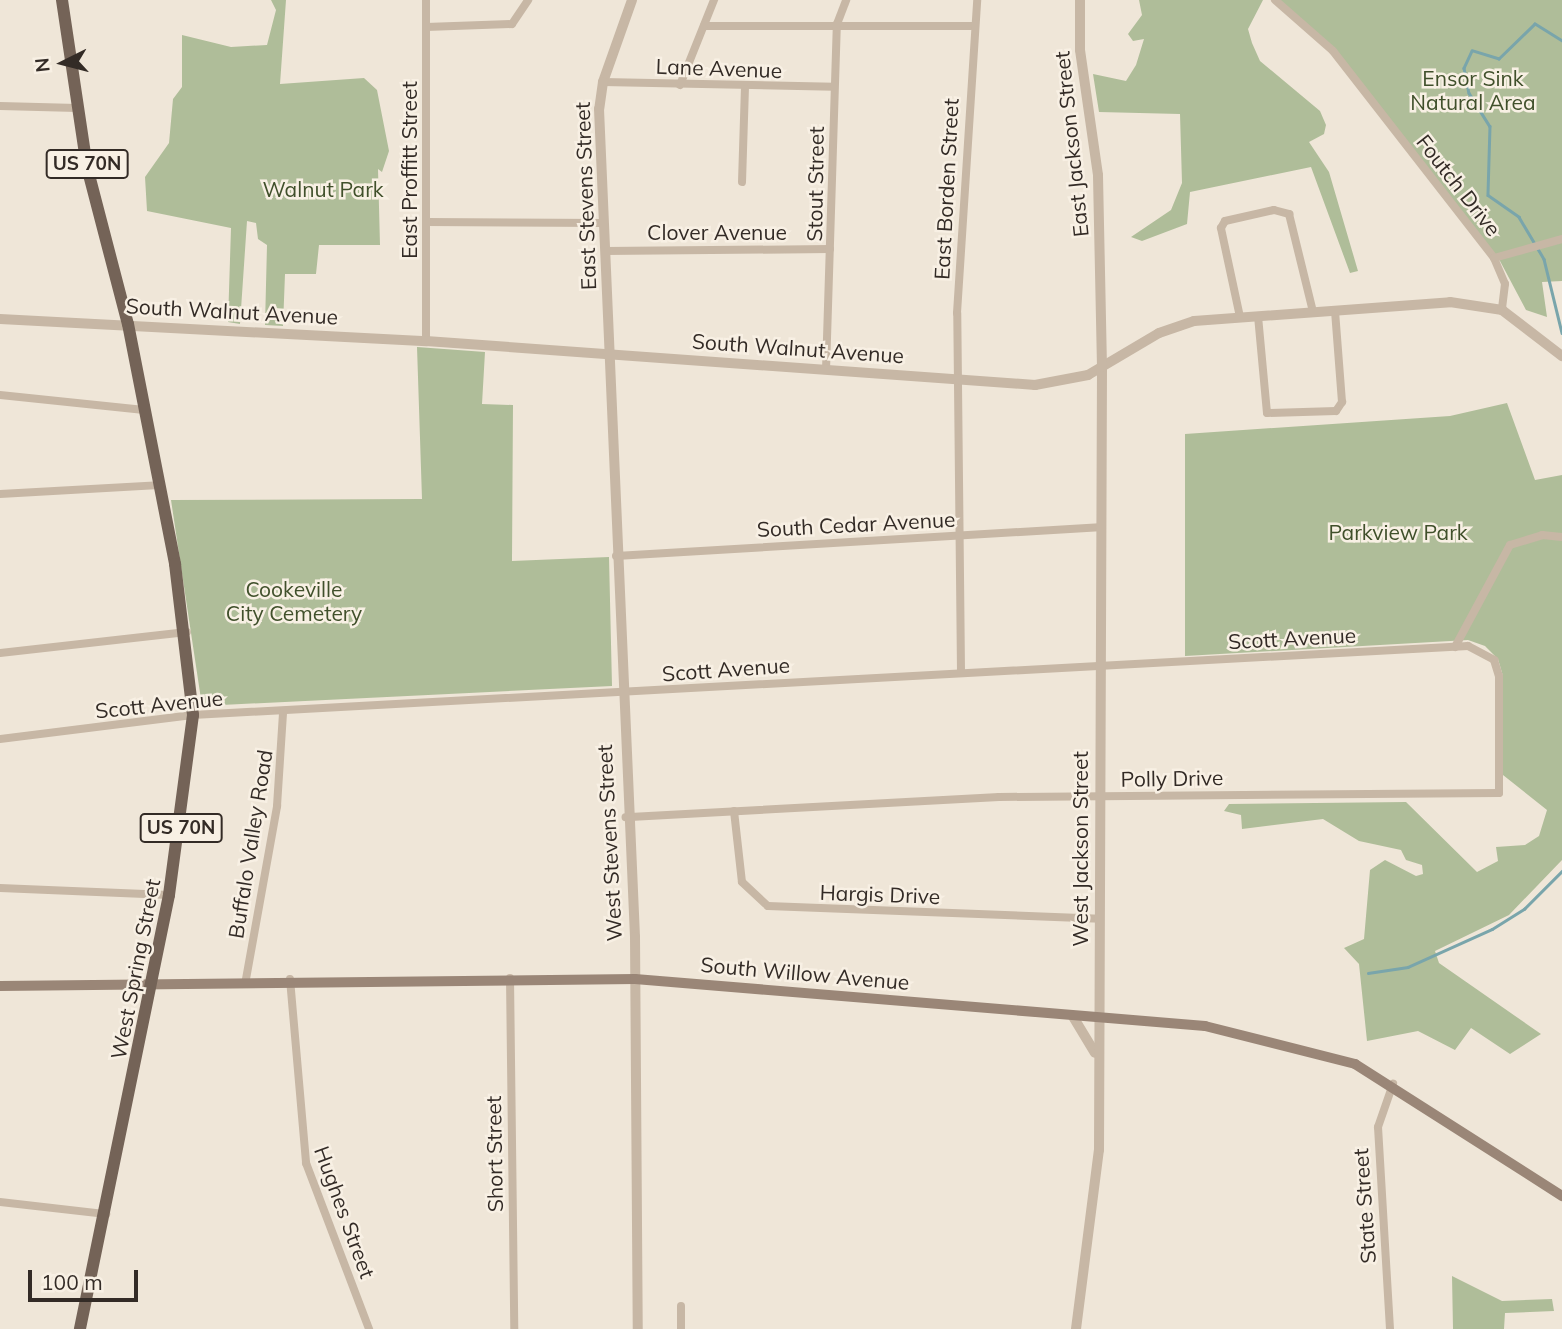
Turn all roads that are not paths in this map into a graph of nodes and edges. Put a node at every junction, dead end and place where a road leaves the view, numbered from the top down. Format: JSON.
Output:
{"nodes":[{"id":1,"x":62,"y":0,"type":"edge"},
{"id":2,"x":426,"y":0,"type":"edge"},
{"id":3,"x":528,"y":0,"type":"edge"},
{"id":4,"x":632,"y":0,"type":"edge"},
{"id":5,"x":714,"y":0,"type":"edge"},
{"id":6,"x":846,"y":0,"type":"edge"},
{"id":7,"x":977,"y":0,"type":"edge"},
{"id":8,"x":1080,"y":0,"type":"edge"},
{"id":9,"x":1275,"y":0,"type":"edge"},
{"id":10,"x":837,"y":24,"type":"junction"},
{"id":11,"x":704,"y":26,"type":"junction"},
{"id":12,"x":974,"y":26,"type":"junction"},
{"id":13,"x":426,"y":27,"type":"junction"},
{"id":14,"x":603,"y":82,"type":"junction"},
{"id":15,"x":680,"y":85,"type":"junction"},
{"id":16,"x":834,"y":87,"type":"junction"},
{"id":17,"x":745,"y":89,"type":"junction"},
{"id":18,"x":0,"y":106,"type":"edge"},
{"id":19,"x":77,"y":108,"type":"junction"},
{"id":20,"x":742,"y":182,"type":"dead end"},
{"id":21,"x":427,"y":222,"type":"junction"},
{"id":22,"x":603,"y":223,"type":"junction"},
{"id":23,"x":1562,"y":239,"type":"edge"},
{"id":24,"x":830,"y":249,"type":"junction"},
{"id":25,"x":605,"y":251,"type":"junction"},
{"id":26,"x":1494,"y":258,"type":"junction"},
{"id":27,"x":1335,"y":310,"type":"junction"},
{"id":28,"x":1502,"y":310,"type":"junction"},
{"id":29,"x":1313,"y":312,"type":"junction"},
{"id":30,"x":1258,"y":316,"type":"junction"},
{"id":31,"x":1240,"y":317,"type":"junction"},
{"id":32,"x":0,"y":319,"type":"edge"},
{"id":33,"x":128,"y":324,"type":"junction"},
{"id":34,"x":426,"y":341,"type":"junction"},
{"id":35,"x":609,"y":354,"type":"junction"},
{"id":36,"x":1562,"y":356,"type":"edge"},
{"id":37,"x":1102,"y":367,"type":"junction"},
{"id":38,"x":826,"y":370,"type":"junction"},
{"id":39,"x":956,"y":379,"type":"junction"},
{"id":40,"x":0,"y":394,"type":"edge"},
{"id":41,"x":144,"y":410,"type":"junction"},
{"id":42,"x":159,"y":485,"type":"junction"},
{"id":43,"x":0,"y":494,"type":"edge"},
{"id":44,"x":1099,"y":527,"type":"junction"},
{"id":45,"x":956,"y":536,"type":"junction"},
{"id":46,"x":1562,"y":537,"type":"edge"},
{"id":47,"x":616,"y":556,"type":"junction"},
{"id":48,"x":187,"y":632,"type":"junction"},
{"id":49,"x":1455,"y":647,"type":"junction"},
{"id":50,"x":0,"y":653,"type":"edge"},
{"id":51,"x":1100,"y":666,"type":"junction"},
{"id":52,"x":961,"y":671,"type":"junction"},
{"id":53,"x":620,"y":694,"type":"junction"},
{"id":54,"x":283,"y":712,"type":"junction"},
{"id":55,"x":193,"y":715,"type":"junction"},
{"id":56,"x":0,"y":739,"type":"edge"},
{"id":57,"x":1099,"y":796,"type":"junction"},
{"id":58,"x":734,"y":811,"type":"junction"},
{"id":59,"x":626,"y":817,"type":"junction"},
{"id":60,"x":0,"y":888,"type":"edge"},
{"id":61,"x":169,"y":895,"type":"junction"},
{"id":62,"x":1100,"y":919,"type":"junction"},
{"id":63,"x":510,"y":978,"type":"junction"},
{"id":64,"x":246,"y":979,"type":"junction"},
{"id":65,"x":290,"y":979,"type":"junction"},
{"id":66,"x":635,"y":979,"type":"junction"},
{"id":67,"x":153,"y":981,"type":"junction"},
{"id":68,"x":0,"y":986,"type":"edge"},
{"id":69,"x":1072,"y":1015,"type":"junction"},
{"id":70,"x":1099,"y":1017,"type":"junction"},
{"id":71,"x":1099,"y":1066,"type":"junction"},
{"id":72,"x":1393,"y":1084,"type":"junction"},
{"id":73,"x":1562,"y":1196,"type":"edge"},
{"id":74,"x":0,"y":1202,"type":"edge"},
{"id":75,"x":106,"y":1214,"type":"junction"},
{"id":76,"x":681,"y":1306,"type":"dead end"},
{"id":77,"x":80,"y":1329,"type":"edge"},
{"id":78,"x":369,"y":1329,"type":"edge"},
{"id":79,"x":514,"y":1329,"type":"edge"},
{"id":80,"x":638,"y":1329,"type":"edge"},
{"id":81,"x":681,"y":1329,"type":"edge"},
{"id":82,"x":1076,"y":1329,"type":"edge"},
{"id":83,"x":1390,"y":1329,"type":"edge"}],
"edges":[{"from":1,"to":19,"type":"main road","number":"US 70N"},
{"from":2,"to":13,"type":"street","name":"East Proffitt Street"},
{"from":3,"to":13,"type":"street"},
{"from":4,"to":14,"type":"street","name":"East Stevens Street"},
{"from":5,"to":11,"type":"street"},
{"from":6,"to":10,"type":"street","name":"Stout Street"},
{"from":7,"to":12,"type":"street","name":"East Borden Street"},
{"from":8,"to":37,"type":"street","name":"East Jackson Street"},
{"from":9,"to":26,"type":"street","name":"Foutch Drive"},
{"from":10,"to":11,"type":"street"},
{"from":10,"to":12,"type":"street"},
{"from":10,"to":16,"type":"street","name":"Stout Street"},
{"from":11,"to":15,"type":"street"},
{"from":12,"to":39,"type":"street","name":"East Borden Street"},
{"from":13,"to":21,"type":"street","name":"East Proffitt Street"},
{"from":14,"to":15,"type":"street","name":"Lane Avenue"},
{"from":14,"to":22,"type":"street","name":"East Stevens Street"},
{"from":15,"to":17,"type":"street","name":"Lane Avenue"},
{"from":16,"to":17,"type":"street","name":"Lane Avenue"},
{"from":16,"to":24,"type":"street","name":"Stout Street"},
{"from":17,"to":20,"type":"street"},
{"from":18,"to":19,"type":"street"},
{"from":19,"to":33,"type":"main road","number":"US 70N"},
{"from":21,"to":22,"type":"street"},
{"from":21,"to":34,"type":"street","name":"East Proffitt Street"},
{"from":22,"to":25,"type":"street","name":"East Stevens Street"},
{"from":23,"to":26,"type":"street"},
{"from":24,"to":25,"type":"street","name":"Clover Avenue"},
{"from":24,"to":38,"type":"street","name":"Stout Street"},
{"from":25,"to":35,"type":"street","name":"East Stevens Street"},
{"from":26,"to":28,"type":"street","name":"Foutch Drive"},
{"from":27,"to":28,"type":"street","name":"South Walnut Avenue"},
{"from":27,"to":29,"type":"street","name":"South Walnut Avenue"},
{"from":27,"to":30,"type":"street"},
{"from":28,"to":36,"type":"street","name":"South Walnut Avenue"},
{"from":29,"to":30,"type":"street","name":"South Walnut Avenue"},
{"from":29,"to":31,"type":"street"},
{"from":30,"to":31,"type":"street","name":"South Walnut Avenue"},
{"from":31,"to":37,"type":"street","name":"South Walnut Avenue"},
{"from":32,"to":33,"type":"street","name":"South Walnut Avenue"},
{"from":33,"to":34,"type":"street","name":"South Walnut Avenue"},
{"from":33,"to":41,"type":"main road","name":"West Spring Street","number":"US 70N"},
{"from":34,"to":35,"type":"street","name":"South Walnut Avenue"},
{"from":35,"to":38,"type":"street","name":"South Walnut Avenue"},
{"from":35,"to":47,"type":"street","name":"West Stevens Street"},
{"from":37,"to":39,"type":"street","name":"South Walnut Avenue"},
{"from":37,"to":44,"type":"street","name":"West Jackson Street"},
{"from":38,"to":39,"type":"street","name":"South Walnut Avenue"},
{"from":39,"to":45,"type":"street","name":"East Borden Street"},
{"from":40,"to":41,"type":"street"},
{"from":41,"to":42,"type":"main road","name":"West Spring Street","number":"US 70N"},
{"from":42,"to":43,"type":"street"},
{"from":42,"to":48,"type":"main road","name":"West Spring Street","number":"US 70N"},
{"from":44,"to":45,"type":"street","name":"South Cedar Avenue"},
{"from":44,"to":51,"type":"street","name":"West Jackson Street"},
{"from":45,"to":47,"type":"street","name":"South Cedar Avenue"},
{"from":45,"to":52,"type":"street","name":"East Borden Street"},
{"from":46,"to":49,"type":"street"},
{"from":47,"to":53,"type":"street","name":"West Stevens Street"},
{"from":48,"to":50,"type":"street"},
{"from":48,"to":55,"type":"main road","name":"West Spring Street","number":"US 70N"},
{"from":49,"to":51,"type":"street","name":"Scott Avenue"},
{"from":49,"to":57,"type":"street","name":"Polly Drive"},
{"from":51,"to":52,"type":"street","name":"Scott Avenue"},
{"from":51,"to":57,"type":"street","name":"West Jackson Street"},
{"from":52,"to":53,"type":"street","name":"Scott Avenue"},
{"from":53,"to":54,"type":"street","name":"Scott Avenue"},
{"from":53,"to":59,"type":"street","name":"West Stevens Street"},
{"from":54,"to":55,"type":"street","name":"Scott Avenue"},
{"from":54,"to":64,"type":"street","name":"Buffalo Valley Road"},
{"from":55,"to":56,"type":"street","name":"Scott Avenue"},
{"from":55,"to":61,"type":"main road","name":"West Spring Street","number":"US 70N"},
{"from":57,"to":58,"type":"street","name":"Polly Drive"},
{"from":57,"to":62,"type":"street","name":"West Jackson Street"},
{"from":58,"to":59,"type":"street","name":"Polly Drive"},
{"from":58,"to":62,"type":"street","name":"Hargis Drive"},
{"from":59,"to":66,"type":"street","name":"West Stevens Street"},
{"from":60,"to":61,"type":"street"},
{"from":61,"to":67,"type":"main road","name":"West Spring Street","number":"US 70N"},
{"from":62,"to":70,"type":"street","name":"West Jackson Street"},
{"from":63,"to":65,"type":"main road","name":"South Willow Avenue"},
{"from":63,"to":66,"type":"main road","name":"South Willow Avenue"},
{"from":63,"to":79,"type":"street","name":"Short Street"},
{"from":64,"to":65,"type":"main road","name":"South Willow Avenue"},
{"from":64,"to":67,"type":"main road","name":"South Willow Avenue"},
{"from":65,"to":78,"type":"street","name":"Hughes Street"},
{"from":66,"to":69,"type":"main road","name":"South Willow Avenue"},
{"from":66,"to":80,"type":"street","name":"West Stevens Street"},
{"from":67,"to":68,"type":"main road","name":"South Willow Avenue"},
{"from":67,"to":75,"type":"main road","name":"West Spring Street","number":"US 70N"},
{"from":69,"to":70,"type":"main road","name":"South Willow Avenue"},
{"from":69,"to":71,"type":"street"},
{"from":70,"to":71,"type":"street","name":"West Jackson Street"},
{"from":70,"to":72,"type":"main road","name":"South Willow Avenue"},
{"from":71,"to":82,"type":"street","name":"West Jackson Street"},
{"from":72,"to":73,"type":"main road","name":"South Willow Avenue"},
{"from":72,"to":83,"type":"street","name":"State Street"},
{"from":74,"to":75,"type":"street"},
{"from":75,"to":77,"type":"main road","name":"West Spring Street","number":"US 70N"},
{"from":76,"to":81,"type":"street"}]}
